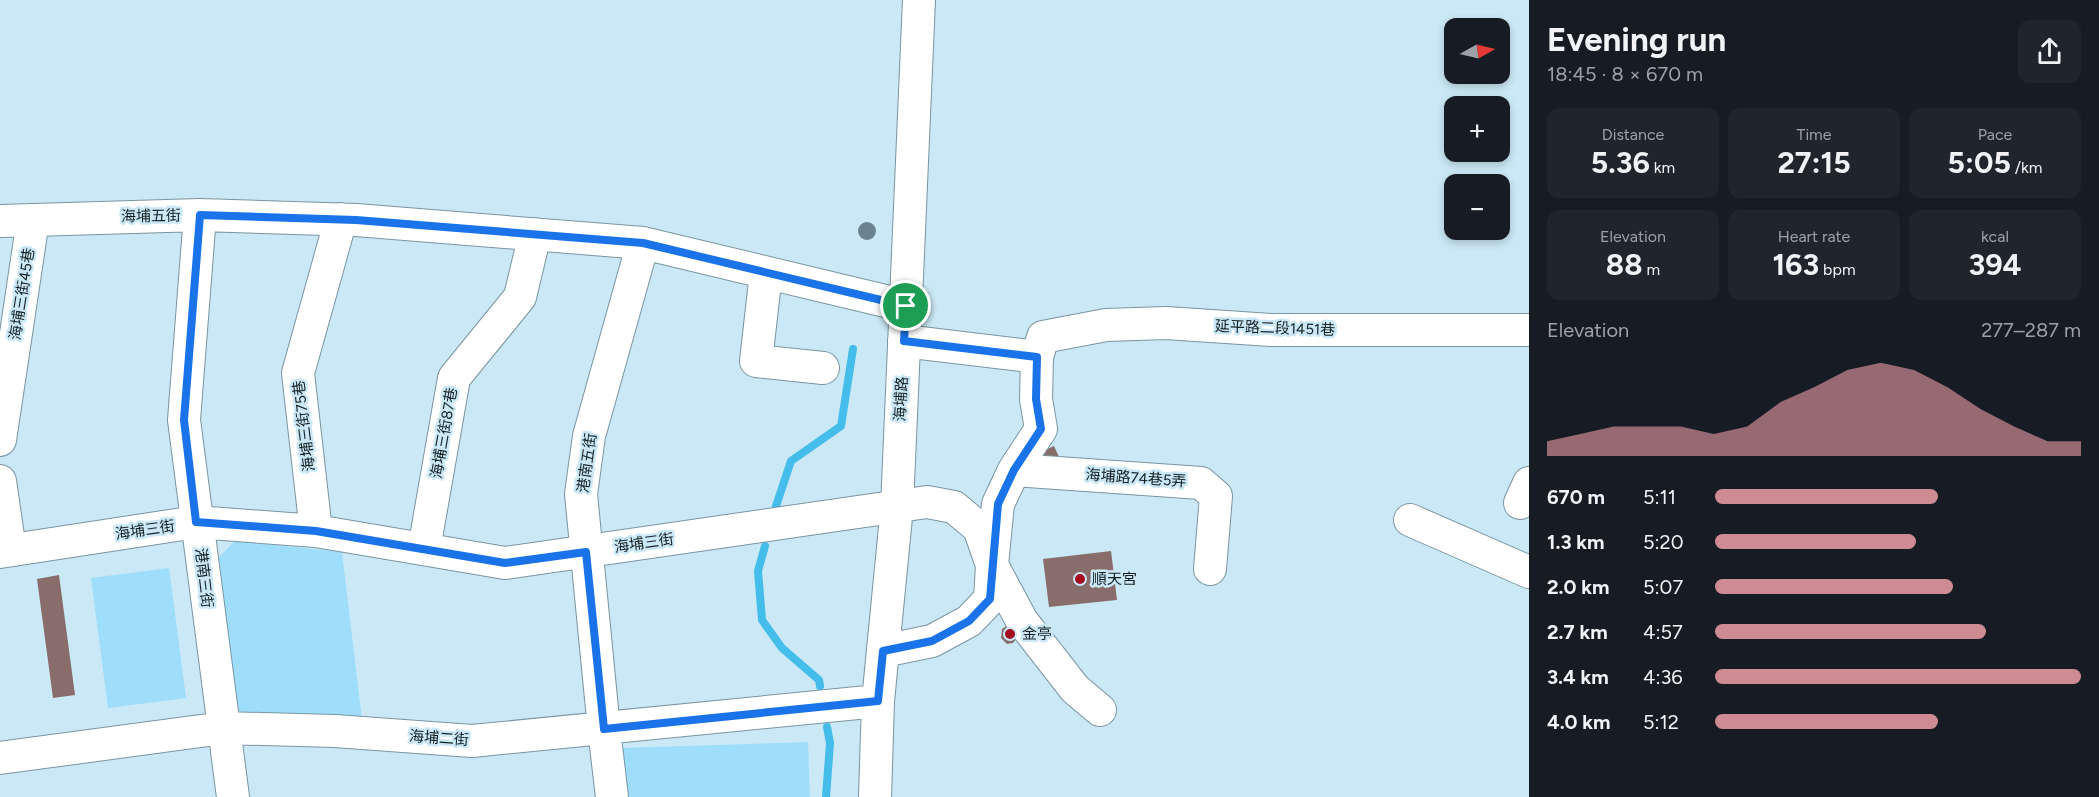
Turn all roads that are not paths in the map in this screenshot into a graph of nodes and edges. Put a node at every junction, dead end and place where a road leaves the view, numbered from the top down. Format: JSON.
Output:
{"nodes":[{"id":1,"x":919,"y":0,"type":"edge"},
{"id":2,"x":200,"y":215,"type":"junction"},
{"id":3,"x":340,"y":219,"type":"junction"},
{"id":4,"x":0,"y":220,"type":"edge"},
{"id":5,"x":33,"y":220,"type":"junction"},
{"id":6,"x":535,"y":234,"type":"junction"},
{"id":7,"x":643,"y":243,"type":"junction"},
{"id":8,"x":766,"y":273,"type":"junction"},
{"id":9,"x":906,"y":306,"type":"junction"},
{"id":10,"x":1529,"y":330,"type":"edge"},
{"id":11,"x":904,"y":341,"type":"junction"},
{"id":12,"x":1037,"y":357,"type":"junction"},
{"id":13,"x":822,"y":368,"type":"dead end"},
{"id":14,"x":0,"y":440,"type":"edge"},
{"id":15,"x":1014,"y":470,"type":"junction"},
{"id":16,"x":0,"y":481,"type":"edge"},
{"id":17,"x":897,"y":507,"type":"junction"},
{"id":18,"x":1410,"y":520,"type":"dead end"},
{"id":19,"x":196,"y":522,"type":"junction"},
{"id":20,"x":316,"y":531,"type":"junction"},
{"id":21,"x":424,"y":549,"type":"junction"},
{"id":22,"x":5,"y":551,"type":"edge"},
{"id":23,"x":586,"y":552,"type":"junction"},
{"id":24,"x":992,"y":565,"type":"junction"},
{"id":25,"x":1210,"y":569,"type":"dead end"},
{"id":26,"x":1529,"y":572,"type":"edge"},
{"id":27,"x":883,"y":651,"type":"junction"},
{"id":28,"x":878,"y":701,"type":"junction"},
{"id":29,"x":1100,"y":710,"type":"dead end"},
{"id":30,"x":223,"y":728,"type":"junction"},
{"id":31,"x":604,"y":729,"type":"junction"},
{"id":32,"x":0,"y":758,"type":"edge"},
{"id":33,"x":233,"y":797,"type":"edge"},
{"id":34,"x":612,"y":797,"type":"edge"},
{"id":35,"x":875,"y":797,"type":"edge"}],
"edges":[{"from":1,"to":9,"type":"street","name":"海埔路"},
{"from":2,"to":3,"type":"street","name":"海埔五街"},
{"from":2,"to":5,"type":"street","name":"海埔五街"},
{"from":2,"to":19,"type":"street","name":"港南三街"},
{"from":3,"to":6,"type":"street","name":"海埔五街"},
{"from":3,"to":20,"type":"street","name":"海埔三街75巷"},
{"from":4,"to":5,"type":"street","name":"海埔五街"},
{"from":5,"to":14,"type":"street","name":"海埔三街45巷"},
{"from":6,"to":7,"type":"street","name":"海埔五街"},
{"from":6,"to":21,"type":"street","name":"海埔三街87巷"},
{"from":7,"to":8,"type":"street","name":"海埔五街"},
{"from":7,"to":23,"type":"street","name":"港南五街"},
{"from":8,"to":9,"type":"street","name":"海埔五街"},
{"from":8,"to":13,"type":"street"},
{"from":9,"to":11,"type":"street","name":"海埔路"},
{"from":10,"to":12,"type":"street","name":"延平路二段1451巷"},
{"from":11,"to":12,"type":"street"},
{"from":11,"to":17,"type":"street","name":"海埔路"},
{"from":12,"to":15,"type":"street"},
{"from":15,"to":24,"type":"street"},
{"from":15,"to":25,"type":"street","name":"海埔路74巷5弄"},
{"from":16,"to":22,"type":"street"},
{"from":17,"to":23,"type":"street","name":"海埔三街"},
{"from":17,"to":24,"type":"street","name":"海埔三街"},
{"from":17,"to":27,"type":"street","name":"海埔路"},
{"from":18,"to":26,"type":"street"},
{"from":19,"to":20,"type":"street","name":"海埔三街"},
{"from":19,"to":22,"type":"street","name":"海埔三街"},
{"from":19,"to":30,"type":"street","name":"港南三街"},
{"from":20,"to":21,"type":"street","name":"海埔三街"},
{"from":21,"to":23,"type":"street","name":"海埔三街"},
{"from":23,"to":31,"type":"street","name":"港南五街"},
{"from":24,"to":27,"type":"street"},
{"from":24,"to":29,"type":"street"},
{"from":27,"to":28,"type":"street","name":"海埔路"},
{"from":28,"to":31,"type":"street","name":"海埔二街"},
{"from":28,"to":35,"type":"street","name":"海埔路"},
{"from":30,"to":31,"type":"street","name":"海埔二街"},
{"from":30,"to":32,"type":"street","name":"海埔二街"},
{"from":30,"to":33,"type":"street","name":"港南三街"},
{"from":31,"to":34,"type":"street","name":"港南五街"}]}
